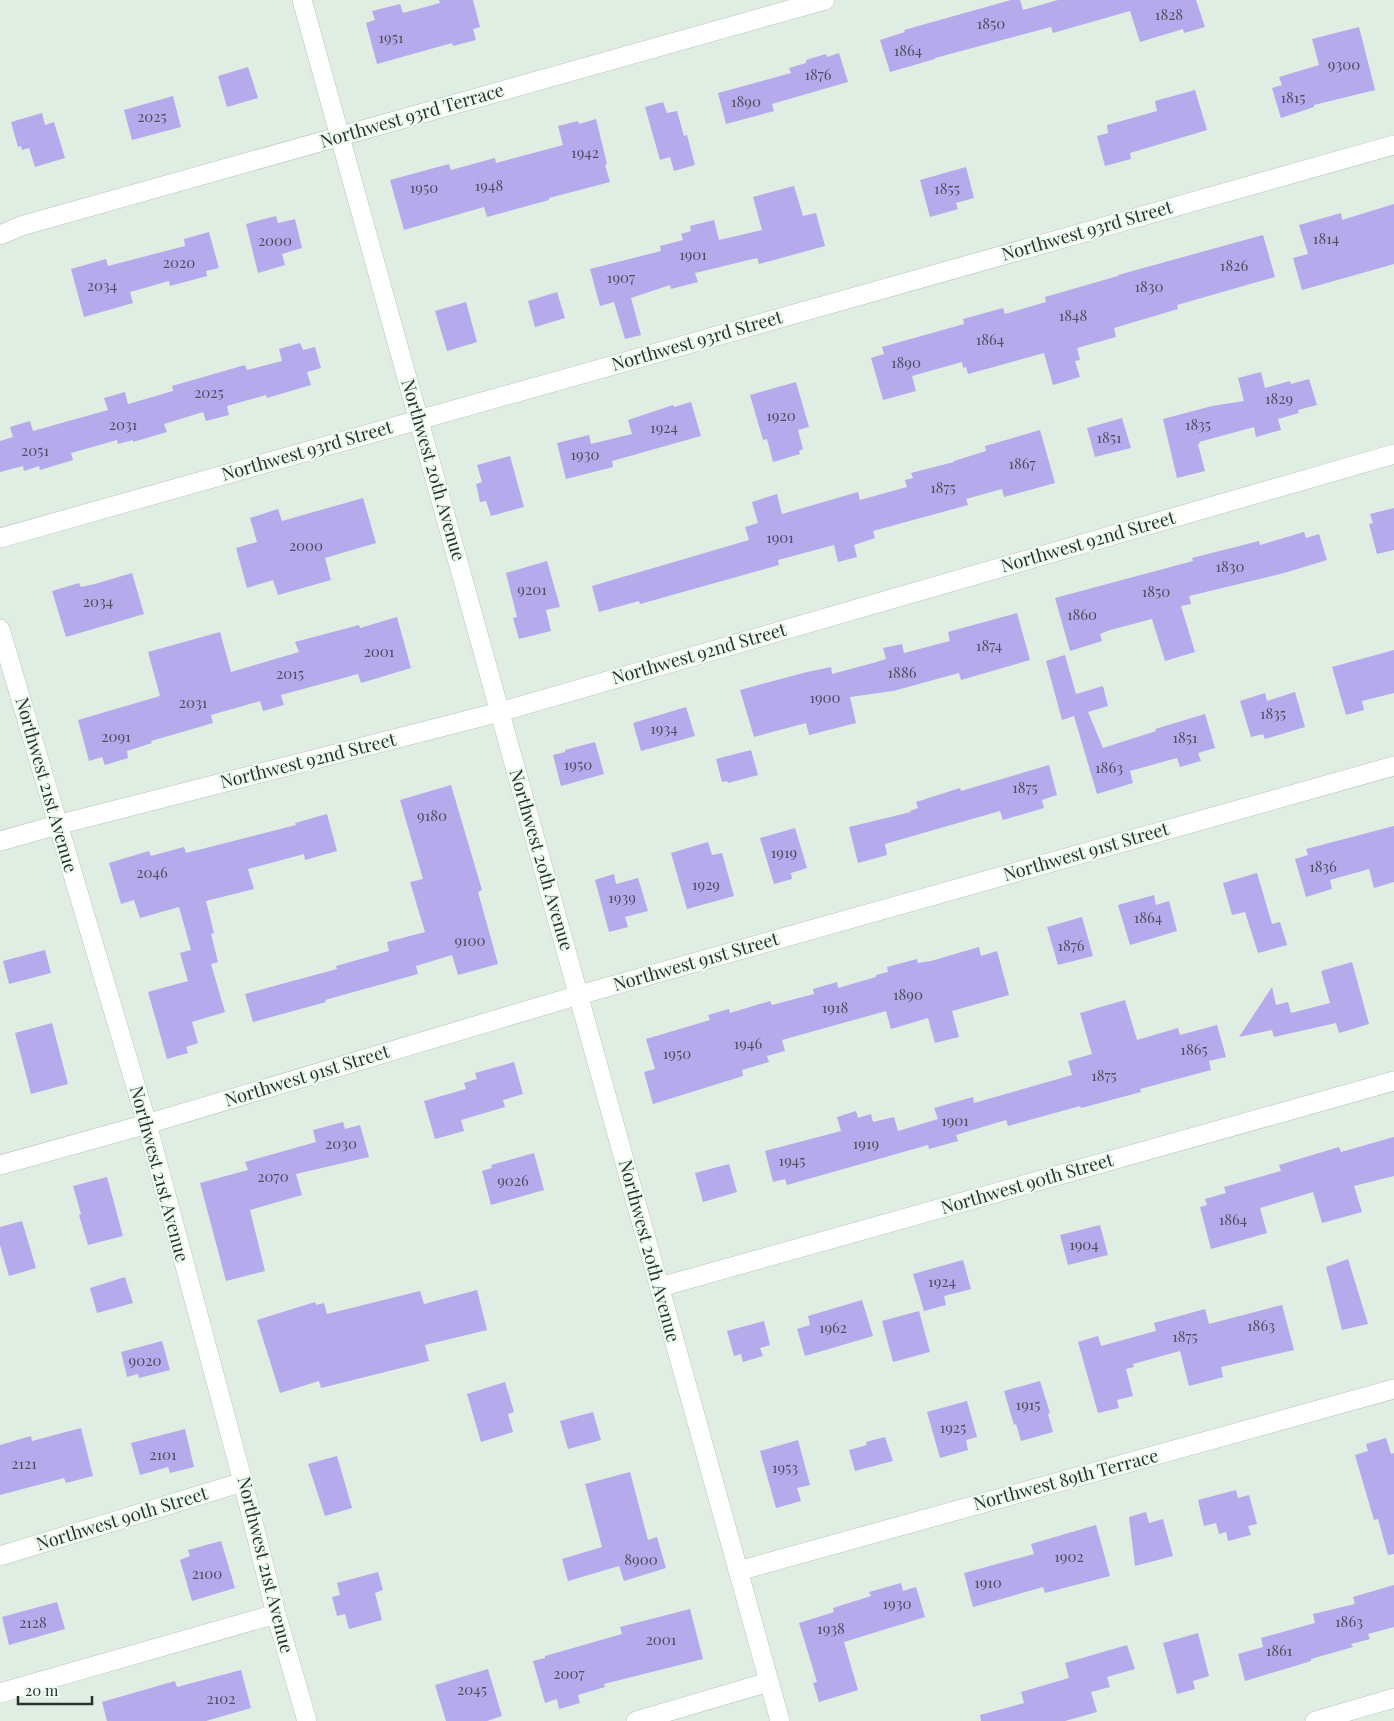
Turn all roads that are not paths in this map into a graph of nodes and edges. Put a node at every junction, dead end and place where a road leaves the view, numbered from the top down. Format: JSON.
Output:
{"nodes":[{"id":1,"x":302,"y":0,"type":"edge"},
{"id":2,"x":825,"y":0,"type":"edge"},
{"id":3,"x":340,"y":136,"type":"junction"},
{"id":4,"x":1394,"y":145,"type":"edge"},
{"id":5,"x":0,"y":235,"type":"edge"},
{"id":6,"x":419,"y":419,"type":"junction"},
{"id":7,"x":1394,"y":454,"type":"edge"},
{"id":8,"x":0,"y":538,"type":"edge"},
{"id":9,"x":0,"y":630,"type":"edge"},
{"id":10,"x":500,"y":712,"type":"junction"},
{"id":11,"x":1394,"y":766,"type":"edge"},
{"id":12,"x":57,"y":825,"type":"junction"},
{"id":13,"x":0,"y":841,"type":"edge"},
{"id":14,"x":579,"y":995,"type":"junction"},
{"id":15,"x":1394,"y":1081,"type":"edge"},
{"id":16,"x":147,"y":1124,"type":"junction"},
{"id":17,"x":0,"y":1165,"type":"edge"},
{"id":18,"x":660,"y":1287,"type":"junction"},
{"id":19,"x":1394,"y":1389,"type":"edge"},
{"id":20,"x":243,"y":1482,"type":"junction"},
{"id":21,"x":0,"y":1556,"type":"edge"},
{"id":22,"x":738,"y":1571,"type":"junction"},
{"id":23,"x":276,"y":1614,"type":"junction"},
{"id":24,"x":769,"y":1682,"type":"junction"},
{"id":25,"x":0,"y":1693,"type":"edge"},
{"id":26,"x":1394,"y":1698,"type":"edge"},
{"id":27,"x":307,"y":1721,"type":"edge"},
{"id":28,"x":636,"y":1721,"type":"edge"},
{"id":29,"x":780,"y":1721,"type":"edge"},
{"id":30,"x":1315,"y":1721,"type":"edge"}],
"edges":[{"from":1,"to":3,"type":"street","name":"Northwest 20th Avenue"},
{"from":2,"to":3,"type":"street","name":"Northwest 93rd Terrace"},
{"from":3,"to":5,"type":"street","name":"Northwest 93rd Terrace"},
{"from":3,"to":6,"type":"street","name":"Northwest 20th Avenue"},
{"from":4,"to":6,"type":"street","name":"Northwest 93rd Street"},
{"from":6,"to":8,"type":"street","name":"Northwest 93rd Street"},
{"from":6,"to":10,"type":"street","name":"Northwest 20th Avenue"},
{"from":7,"to":10,"type":"street","name":"Northwest 92nd Street"},
{"from":9,"to":12,"type":"street","name":"Northwest 21st Avenue"},
{"from":10,"to":12,"type":"street","name":"Northwest 92nd Street"},
{"from":10,"to":14,"type":"street","name":"Northwest 20th Avenue"},
{"from":11,"to":14,"type":"street","name":"Northwest 91st Street"},
{"from":12,"to":13,"type":"street","name":"Northwest 92nd Street"},
{"from":12,"to":16,"type":"street","name":"Northwest 21st Avenue"},
{"from":14,"to":16,"type":"street","name":"Northwest 91st Street"},
{"from":14,"to":18,"type":"street","name":"Northwest 20th Avenue"},
{"from":15,"to":18,"type":"street","name":"Northwest 90th Street"},
{"from":16,"to":17,"type":"street","name":"Northwest 91st Street"},
{"from":16,"to":20,"type":"street","name":"Northwest 21st Avenue"},
{"from":18,"to":22,"type":"street","name":"Northwest 20th Avenue"},
{"from":19,"to":22,"type":"street","name":"Northwest 89th Terrace"},
{"from":20,"to":21,"type":"street","name":"Northwest 90th Street"},
{"from":20,"to":23,"type":"street","name":"Northwest 21st Avenue"},
{"from":22,"to":24,"type":"street","name":"Northwest 20th Avenue"},
{"from":23,"to":25,"type":"street"},
{"from":23,"to":27,"type":"street","name":"Northwest 21st Avenue"},
{"from":24,"to":28,"type":"street"},
{"from":24,"to":29,"type":"street","name":"Northwest 20th Avenue"},
{"from":26,"to":30,"type":"street"}]}
